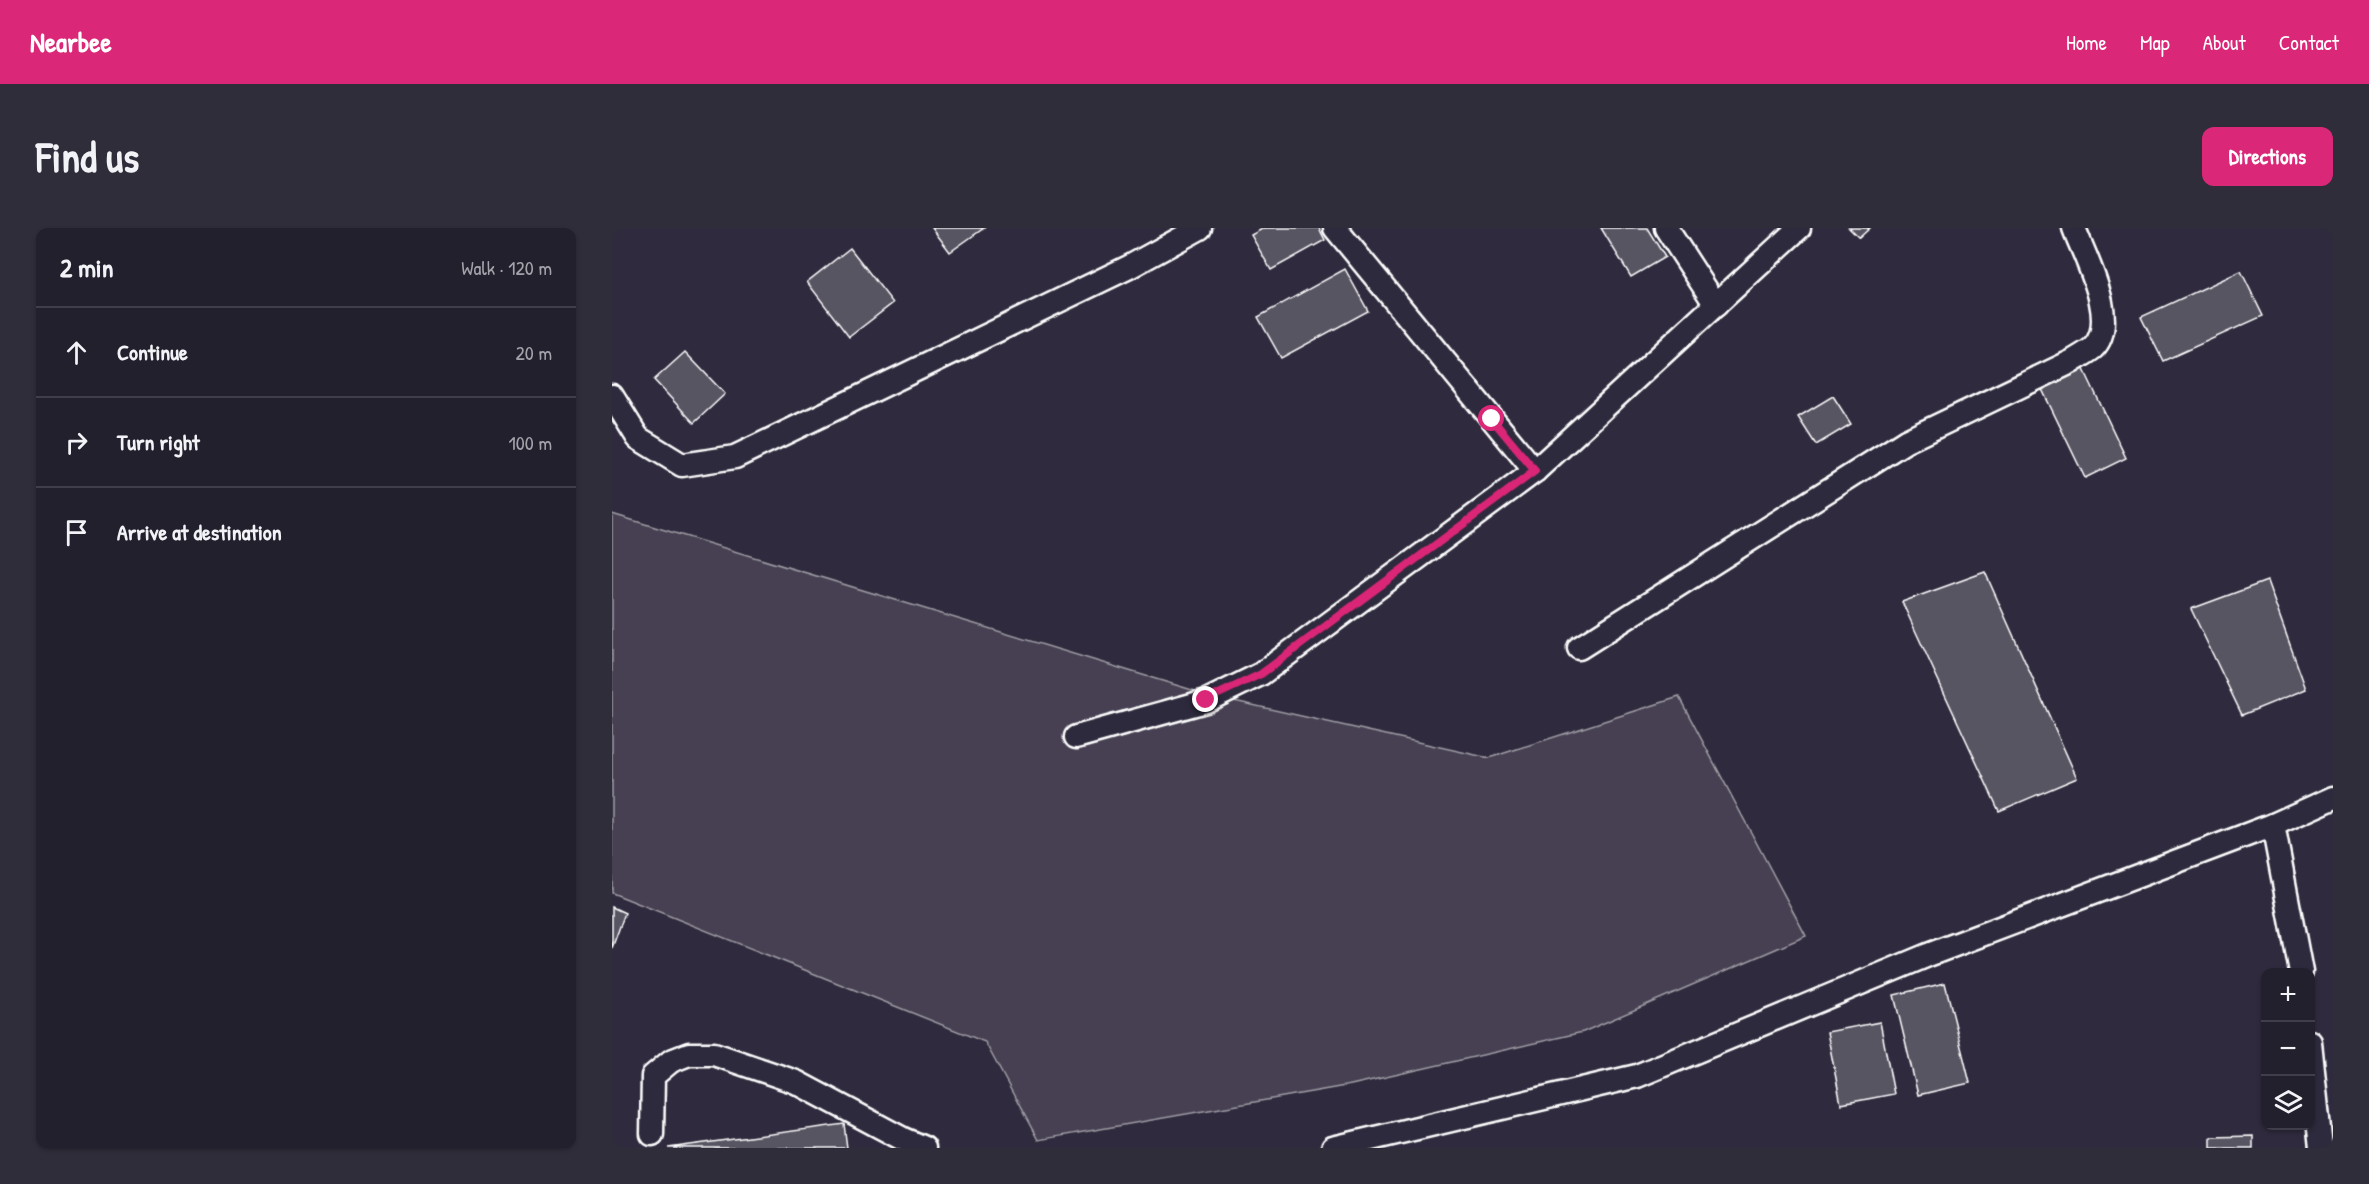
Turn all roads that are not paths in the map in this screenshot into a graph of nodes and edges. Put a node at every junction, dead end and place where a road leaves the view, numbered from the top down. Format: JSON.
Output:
{"nodes":[{"id":1,"x":1200,"y":228,"type":"edge"},
{"id":2,"x":1335,"y":228,"type":"edge"},
{"id":3,"x":1666,"y":228,"type":"edge"},
{"id":4,"x":1799,"y":228,"type":"edge"},
{"id":5,"x":2074,"y":228,"type":"edge"},
{"id":6,"x":1716,"y":305,"type":"junction"},
{"id":7,"x":612,"y":396,"type":"edge"},
{"id":8,"x":1535,"y":471,"type":"junction"},
{"id":9,"x":1579,"y":648,"type":"dead end"},
{"id":10,"x":1076,"y":736,"type":"dead end"},
{"id":11,"x":2333,"y":798,"type":"edge"},
{"id":12,"x":2273,"y":825,"type":"junction"},
{"id":13,"x":2300,"y":968,"type":"edge"},
{"id":14,"x":2314,"y":1076,"type":"edge"},
{"id":15,"x":652,"y":1134,"type":"dead end"},
{"id":16,"x":924,"y":1148,"type":"edge"},
{"id":17,"x":1333,"y":1148,"type":"edge"},
{"id":18,"x":2321,"y":1148,"type":"edge"}],
"edges":[{"from":1,"to":7,"type":"street"},
{"from":2,"to":8,"type":"street"},
{"from":3,"to":6,"type":"street"},
{"from":4,"to":6,"type":"street"},
{"from":5,"to":9,"type":"street"},
{"from":6,"to":8,"type":"street"},
{"from":8,"to":10,"type":"street"},
{"from":11,"to":12,"type":"street"},
{"from":12,"to":13,"type":"street"},
{"from":12,"to":17,"type":"street"},
{"from":14,"to":18,"type":"street"},
{"from":15,"to":16,"type":"street"}]}
